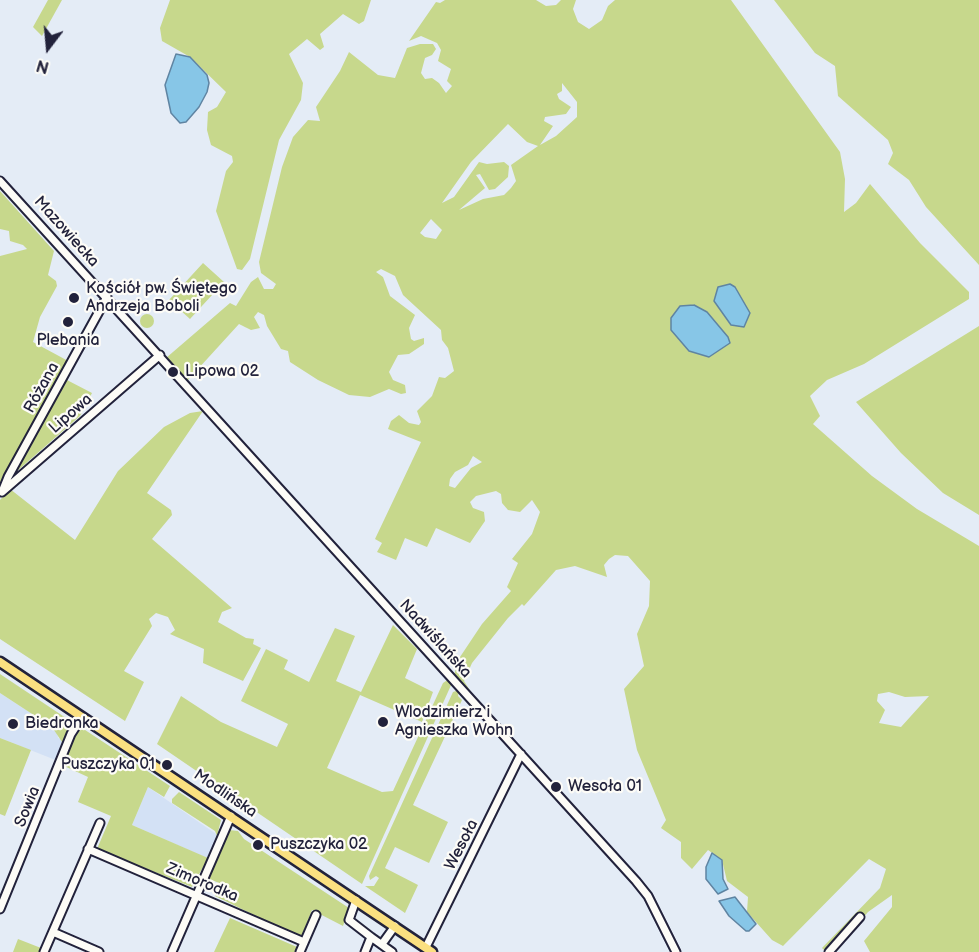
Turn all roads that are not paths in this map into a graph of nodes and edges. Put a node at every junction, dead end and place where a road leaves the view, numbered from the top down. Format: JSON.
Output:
{"nodes":[{"id":1,"x":0,"y":181,"type":"edge"},
{"id":2,"x":107,"y":297,"type":"junction"},
{"id":3,"x":160,"y":355,"type":"junction"},
{"id":4,"x":1,"y":493,"type":"edge"},
{"id":5,"x":0,"y":662,"type":"edge"},
{"id":6,"x":82,"y":717,"type":"junction"},
{"id":7,"x":521,"y":754,"type":"junction"},
{"id":8,"x":231,"y":816,"type":"junction"},
{"id":9,"x":100,"y":823,"type":"dead end"},
{"id":10,"x":88,"y":849,"type":"junction"},
{"id":11,"x":196,"y":895,"type":"junction"},
{"id":12,"x":356,"y":900,"type":"junction"},
{"id":13,"x":0,"y":909,"type":"edge"},
{"id":14,"x":316,"y":915,"type":"dead end"},
{"id":15,"x":860,"y":917,"type":"dead end"},
{"id":16,"x":395,"y":926,"type":"junction"},
{"id":17,"x":53,"y":932,"type":"junction"},
{"id":18,"x":371,"y":937,"type":"junction"},
{"id":19,"x":304,"y":942,"type":"junction"},
{"id":20,"x":382,"y":944,"type":"junction"},
{"id":21,"x":429,"y":950,"type":"edge"},
{"id":22,"x":44,"y":952,"type":"edge"},
{"id":23,"x":99,"y":952,"type":"edge"},
{"id":24,"x":172,"y":952,"type":"edge"},
{"id":25,"x":300,"y":952,"type":"edge"},
{"id":26,"x":365,"y":952,"type":"edge"},
{"id":27,"x":392,"y":952,"type":"edge"},
{"id":28,"x":676,"y":952,"type":"edge"},
{"id":29,"x":829,"y":952,"type":"edge"}],
"edges":[{"from":1,"to":2,"type":"street","name":"Mazowiecka"},
{"from":2,"to":3,"type":"street","name":"Mazowiecka"},
{"from":2,"to":4,"type":"street","name":"Różana"},
{"from":3,"to":4,"type":"street","name":"Lipowa"},
{"from":3,"to":7,"type":"street","name":"Nadwiślańska"},
{"from":5,"to":6,"type":"main road","name":"Modlińska"},
{"from":6,"to":8,"type":"main road","name":"Modlińska"},
{"from":6,"to":13,"type":"street","name":"Sowia"},
{"from":7,"to":21,"type":"street","name":"Wesoła"},
{"from":7,"to":28,"type":"street","name":"Nadwiślańska"},
{"from":8,"to":11,"type":"street"},
{"from":8,"to":12,"type":"main road","name":"Modlińska"},
{"from":9,"to":10,"type":"street"},
{"from":10,"to":11,"type":"street","name":"Zimorodka"},
{"from":10,"to":17,"type":"street"},
{"from":11,"to":19,"type":"street","name":"Zimorodka"},
{"from":11,"to":24,"type":"street"},
{"from":12,"to":16,"type":"main road","name":"Modlińska"},
{"from":12,"to":18,"type":"street"},
{"from":14,"to":19,"type":"street"},
{"from":15,"to":29,"type":"street"},
{"from":16,"to":20,"type":"street"},
{"from":16,"to":21,"type":"main road","name":"Modlińska"},
{"from":17,"to":22,"type":"street"},
{"from":17,"to":23,"type":"street"},
{"from":18,"to":20,"type":"street"},
{"from":18,"to":26,"type":"street"},
{"from":19,"to":25,"type":"street"},
{"from":20,"to":27,"type":"street"}]}
